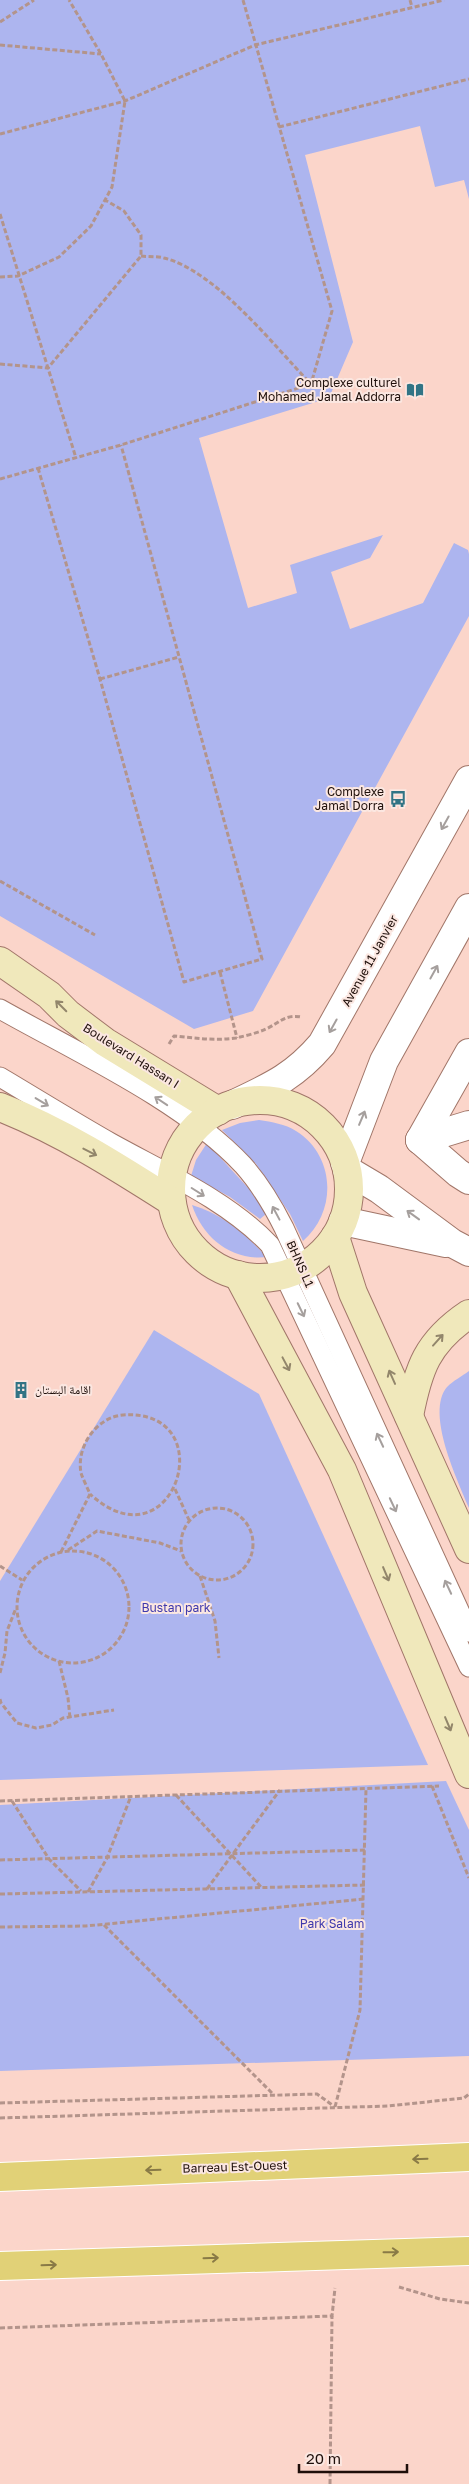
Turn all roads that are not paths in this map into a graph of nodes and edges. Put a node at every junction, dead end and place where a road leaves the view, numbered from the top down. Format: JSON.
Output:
{"nodes":[{"id":1,"x":469,"y":780,"type":"edge"},
{"id":2,"x":469,"y":908,"type":"edge"},
{"id":3,"x":0,"y":961,"type":"edge"},
{"id":4,"x":0,"y":1009,"type":"edge"},
{"id":5,"x":469,"y":1053,"type":"edge"},
{"id":6,"x":0,"y":1077,"type":"edge"},
{"id":7,"x":0,"y":1106,"type":"edge"},
{"id":8,"x":216,"y":1114,"type":"junction"},
{"id":9,"x":469,"y":1125,"type":"edge"},
{"id":10,"x":420,"y":1140,"type":"junction"},
{"id":11,"x":346,"y":1167,"type":"junction"},
{"id":12,"x":469,"y":1180,"type":"edge"},
{"id":13,"x":172,"y":1188,"type":"junction"},
{"id":14,"x":339,"y":1229,"type":"junction"},
{"id":15,"x":460,"y":1248,"type":"edge"},
{"id":16,"x":292,"y":1271,"type":"junction"},
{"id":17,"x":238,"y":1275,"type":"junction"},
{"id":18,"x":469,"y":1314,"type":"edge"},
{"id":19,"x":409,"y":1416,"type":"junction"},
{"id":20,"x":469,"y":1549,"type":"edge"},
{"id":21,"x":469,"y":1632,"type":"edge"},
{"id":22,"x":469,"y":1667,"type":"edge"},
{"id":23,"x":469,"y":1774,"type":"edge"},
{"id":24,"x":469,"y":2157,"type":"edge"},
{"id":25,"x":0,"y":2177,"type":"edge"},
{"id":26,"x":469,"y":2250,"type":"edge"},
{"id":27,"x":0,"y":2266,"type":"edge"}],
"edges":[{"from":1,"to":8,"type":"street","name":"Avenue 11 Janvier","one_way":true},
{"from":11,"to":2,"type":"street","one_way":true},
{"from":8,"to":3,"type":"main road","name":"Boulevard Hassan I","one_way":true},
{"from":8,"to":4,"type":"lane","name":"BHNS L1","one_way":true},
{"from":5,"to":10,"type":"street"},
{"from":6,"to":13,"type":"lane","name":"BHNS L1","one_way":true},
{"from":7,"to":13,"type":"main road","one_way":true},
{"from":8,"to":11,"type":"main road"},
{"from":8,"to":13,"type":"main road"},
{"from":16,"to":8,"type":"lane","name":"BHNS L1","one_way":true},
{"from":9,"to":10,"type":"street"},
{"from":10,"to":12,"type":"street"},
{"from":11,"to":14,"type":"main road"},
{"from":15,"to":11,"type":"street","one_way":true},
{"from":13,"to":16,"type":"lane","name":"BHNS L1","one_way":true},
{"from":13,"to":17,"type":"main road"},
{"from":14,"to":15,"type":"street"},
{"from":14,"to":16,"type":"main road"},
{"from":19,"to":14,"type":"main road","one_way":true},
{"from":16,"to":17,"type":"main road"},
{"from":21,"to":16,"type":"lane","name":"BHNS L1","one_way":true},
{"from":16,"to":22,"type":"lane","name":"BHNS L1","one_way":true},
{"from":17,"to":23,"type":"main road","one_way":true},
{"from":19,"to":18,"type":"main road","one_way":true},
{"from":19,"to":20,"type":"main road"},
{"from":24,"to":25,"type":"main road","name":"Barreau Est-Ouest","one_way":true},
{"from":27,"to":26,"type":"main road","one_way":true}]}
